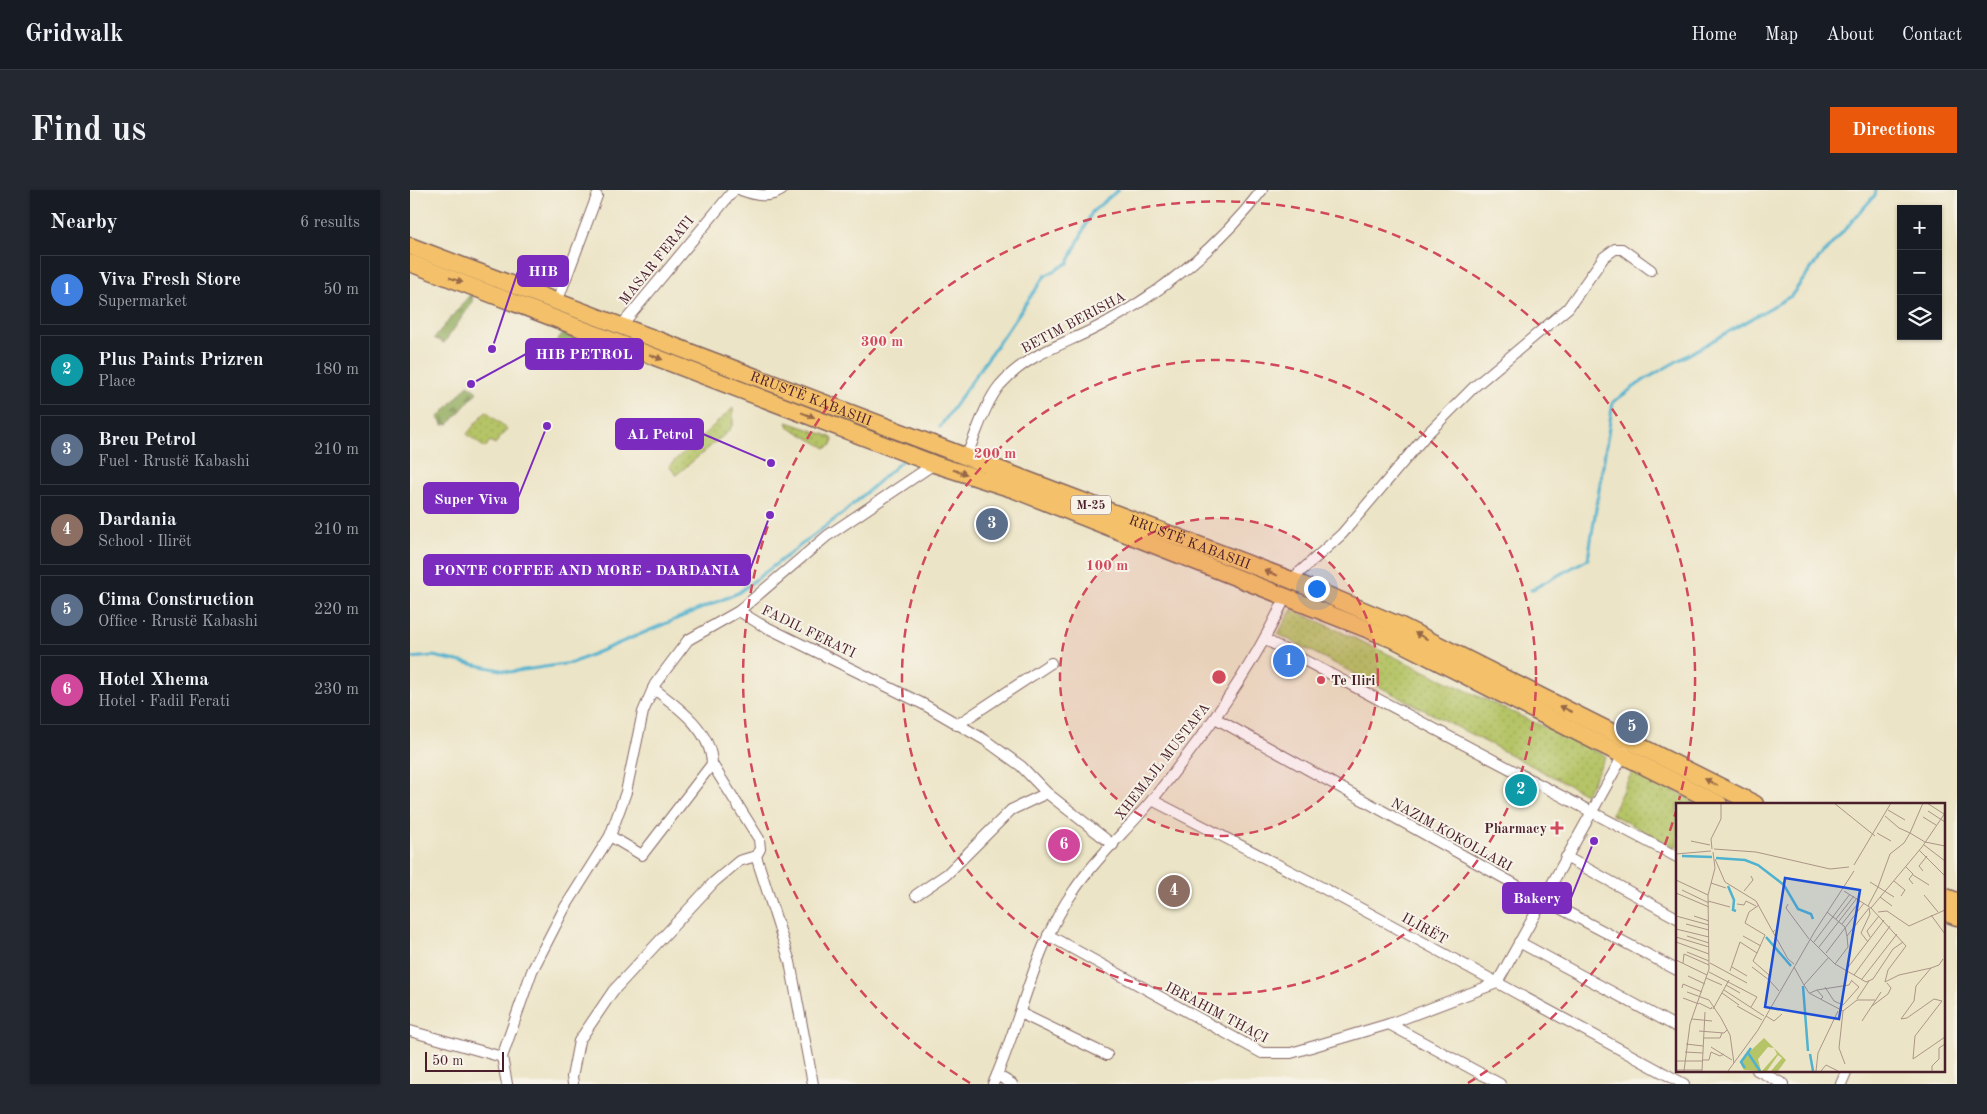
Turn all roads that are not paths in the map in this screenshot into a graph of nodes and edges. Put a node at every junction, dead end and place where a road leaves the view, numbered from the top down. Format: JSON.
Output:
{"nodes":[{"id":1,"x":734,"y":190,"type":"edge"},
{"id":2,"x":742,"y":190,"type":"edge"},
{"id":3,"x":782,"y":190,"type":"edge"},
{"id":4,"x":1262,"y":190,"type":"edge"},
{"id":5,"x":597,"y":196,"type":"dead end"},
{"id":6,"x":410,"y":246,"type":"edge"},
{"id":7,"x":410,"y":263,"type":"edge"},
{"id":8,"x":1651,"y":270,"type":"dead end"},
{"id":9,"x":556,"y":302,"type":"junction"},
{"id":10,"x":620,"y":326,"type":"junction"},
{"id":11,"x":966,"y":457,"type":"junction"},
{"id":12,"x":934,"y":464,"type":"junction"},
{"id":13,"x":1289,"y":588,"type":"junction"},
{"id":14,"x":740,"y":612,"type":"junction"},
{"id":15,"x":1266,"y":640,"type":"junction"},
{"id":16,"x":1051,"y":663,"type":"dead end"},
{"id":17,"x":654,"y":688,"type":"junction"},
{"id":18,"x":1215,"y":718,"type":"junction"},
{"id":19,"x":957,"y":725,"type":"junction"},
{"id":20,"x":1627,"y":748,"type":"junction"},
{"id":21,"x":712,"y":764,"type":"junction"},
{"id":22,"x":1047,"y":793,"type":"junction"},
{"id":23,"x":1152,"y":800,"type":"junction"},
{"id":24,"x":1717,"y":803,"type":"edge"},
{"id":25,"x":1753,"y":803,"type":"edge"},
{"id":26,"x":1592,"y":810,"type":"junction"},
{"id":27,"x":610,"y":836,"type":"junction"},
{"id":28,"x":1113,"y":845,"type":"junction"},
{"id":29,"x":756,"y":856,"type":"junction"},
{"id":30,"x":1676,"y":856,"type":"edge"},
{"id":31,"x":1566,"y":857,"type":"junction"},
{"id":32,"x":916,"y":895,"type":"dead end"},
{"id":33,"x":1944,"y":896,"type":"edge"},
{"id":34,"x":1543,"y":899,"type":"junction"},
{"id":35,"x":1957,"y":901,"type":"edge"},
{"id":36,"x":1944,"y":912,"type":"edge"},
{"id":37,"x":1676,"y":917,"type":"edge"},
{"id":38,"x":1957,"y":917,"type":"edge"},
{"id":39,"x":1048,"y":935,"type":"junction"},
{"id":40,"x":1520,"y":942,"type":"junction"},
{"id":41,"x":1676,"y":969,"type":"edge"},
{"id":42,"x":1497,"y":983,"type":"junction"},
{"id":43,"x":1020,"y":1013,"type":"junction"},
{"id":44,"x":1389,"y":1024,"type":"junction"},
{"id":45,"x":1676,"y":1026,"type":"edge"},
{"id":46,"x":410,"y":1031,"type":"edge"},
{"id":47,"x":1107,"y":1055,"type":"dead end"},
{"id":48,"x":502,"y":1057,"type":"junction"},
{"id":49,"x":1762,"y":1072,"type":"edge"},
{"id":50,"x":1846,"y":1072,"type":"edge"},
{"id":51,"x":995,"y":1080,"type":"edge"},
{"id":52,"x":507,"y":1084,"type":"edge"},
{"id":53,"x":573,"y":1084,"type":"edge"},
{"id":54,"x":813,"y":1084,"type":"edge"},
{"id":55,"x":1012,"y":1084,"type":"edge"},
{"id":56,"x":1500,"y":1084,"type":"edge"},
{"id":57,"x":1684,"y":1084,"type":"edge"},
{"id":58,"x":1783,"y":1084,"type":"edge"},
{"id":59,"x":1841,"y":1084,"type":"edge"}],
"edges":[{"from":1,"to":10,"type":"street","name":"MASAR FERATI"},
{"from":2,"to":3,"type":"street"},
{"from":4,"to":11,"type":"street","name":"BETIM BERISHA"},
{"from":5,"to":9,"type":"street"},
{"from":6,"to":9,"type":"main road","name":"RRUSTË KABASHI","number":"M-25"},
{"from":7,"to":12,"type":"main road","name":"RRUSTË KABASHI","number":"M-25","one_way":true},
{"from":8,"to":13,"type":"street"},
{"from":9,"to":10,"type":"main road","name":"RRUSTË KABASHI","number":"M-25"},
{"from":10,"to":11,"type":"main road","name":"RRUSTË KABASHI","number":"M-25"},
{"from":13,"to":11,"type":"main road","name":"RRUSTË KABASHI","number":"M-25","one_way":true},
{"from":12,"to":13,"type":"main road","name":"RRUSTË KABASHI","number":"M-25","one_way":true},
{"from":12,"to":14,"type":"street"},
{"from":13,"to":15,"type":"street","name":"XHEMAJL MUSTAFA"},
{"from":13,"to":20,"type":"main road","name":"RRUSTË KABASHI","number":"M-25"},
{"from":14,"to":17,"type":"street","name":"FADIL FERATI"},
{"from":14,"to":19,"type":"street","name":"FADIL FERATI"},
{"from":15,"to":18,"type":"street","name":"XHEMAJL MUSTAFA"},
{"from":15,"to":26,"type":"street"},
{"from":16,"to":19,"type":"street"},
{"from":17,"to":21,"type":"street"},
{"from":17,"to":27,"type":"street","name":"FADIL FERATI"},
{"from":18,"to":23,"type":"street","name":"XHEMAJL MUSTAFA"},
{"from":18,"to":34,"type":"street","name":"NAZIM KOKOLLARI"},
{"from":19,"to":22,"type":"street","name":"FADIL FERATI"},
{"from":20,"to":24,"type":"main road","name":"RRUSTË KABASHI","number":"M-25"},
{"from":25,"to":20,"type":"main road","name":"RRUSTË KABASHI","number":"M-25","one_way":true},
{"from":20,"to":26,"type":"street"},
{"from":21,"to":27,"type":"street"},
{"from":21,"to":29,"type":"street"},
{"from":22,"to":28,"type":"street","name":"FADIL FERATI"},
{"from":22,"to":32,"type":"street"},
{"from":23,"to":28,"type":"street","name":"XHEMAJL MUSTAFA"},
{"from":23,"to":42,"type":"street","name":"ILIRËT"},
{"from":26,"to":30,"type":"street"},
{"from":26,"to":31,"type":"street"},
{"from":27,"to":48,"type":"street","name":"FADIL FERATI"},
{"from":28,"to":39,"type":"street","name":"XHEMAJL MUSTAFA"},
{"from":29,"to":53,"type":"street"},
{"from":29,"to":54,"type":"street"},
{"from":31,"to":34,"type":"street"},
{"from":31,"to":37,"type":"street"},
{"from":33,"to":35,"type":"main road"},
{"from":34,"to":40,"type":"street"},
{"from":34,"to":41,"type":"street","name":"NAZIM KOKOLLARI"},
{"from":36,"to":38,"type":"main road"},
{"from":39,"to":43,"type":"street","name":"XHEMAJL MUSTAFA"},
{"from":39,"to":44,"type":"street","name":"IBRAHIM THAÇI"},
{"from":40,"to":42,"type":"street"},
{"from":40,"to":45,"type":"street"},
{"from":42,"to":44,"type":"street","name":"IBRAHIM THAÇI"},
{"from":42,"to":57,"type":"street","name":"ILIRËT"},
{"from":43,"to":47,"type":"street"},
{"from":43,"to":51,"type":"street","name":"XHEMAJL MUSTAFA"},
{"from":44,"to":56,"type":"street"},
{"from":46,"to":48,"type":"street"},
{"from":48,"to":52,"type":"street"},
{"from":49,"to":58,"type":"street"},
{"from":50,"to":59,"type":"street"},
{"from":51,"to":55,"type":"street"}]}
